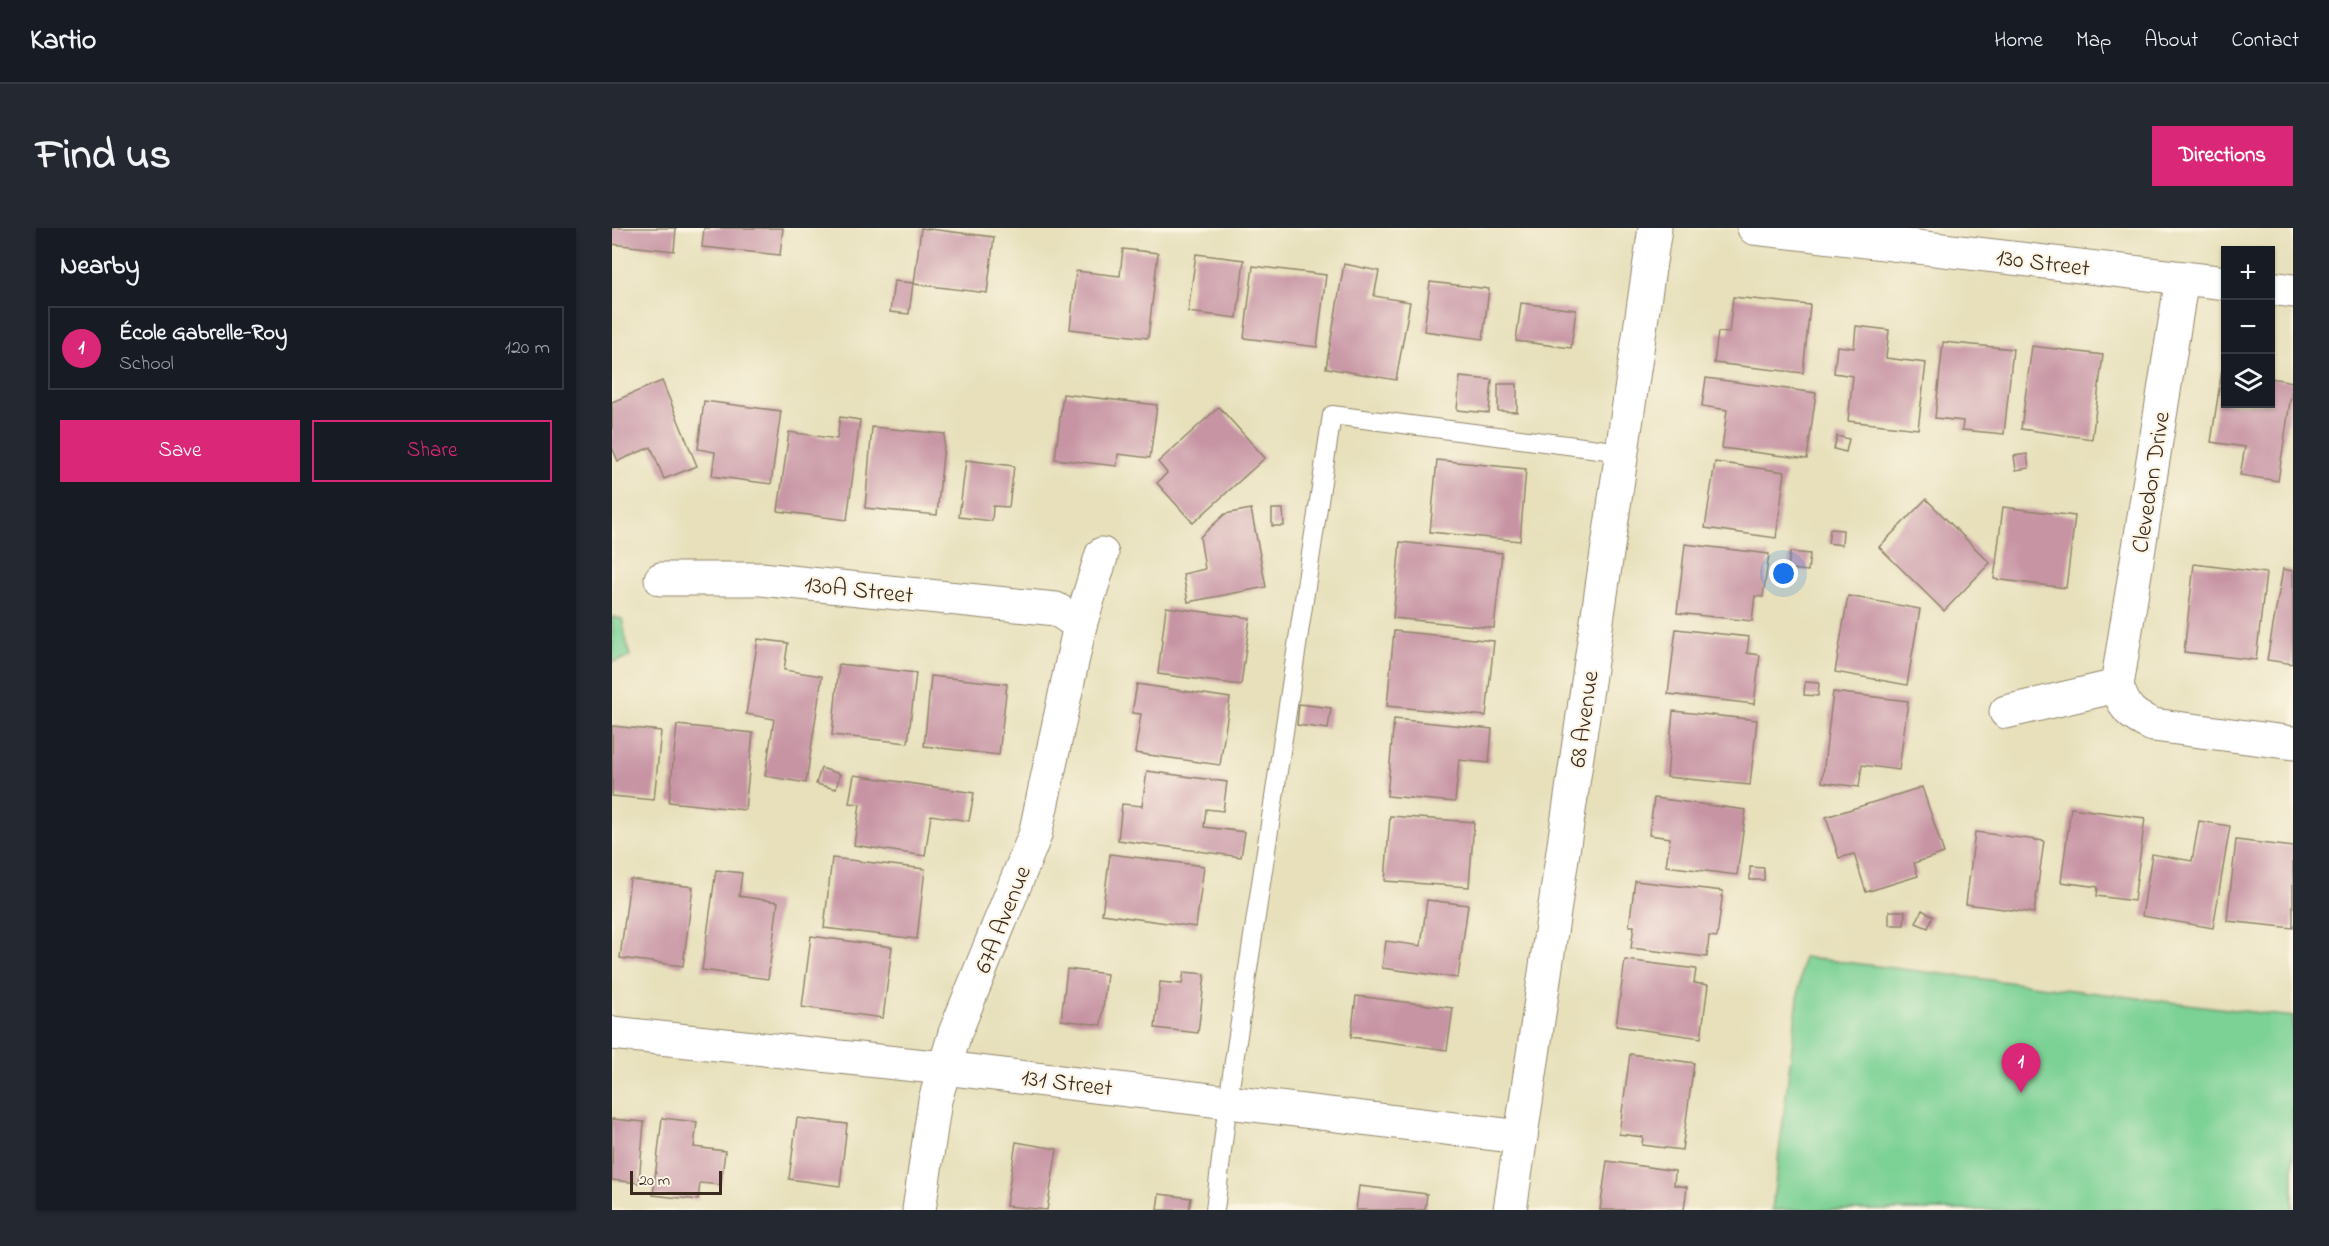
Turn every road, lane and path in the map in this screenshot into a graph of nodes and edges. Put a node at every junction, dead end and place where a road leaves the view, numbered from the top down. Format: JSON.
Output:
{"nodes":[{"id":1,"x":1656,"y":228,"type":"edge"},
{"id":2,"x":1754,"y":228,"type":"edge"},
{"id":3,"x":2182,"y":278,"type":"junction"},
{"id":4,"x":2221,"y":282,"type":"edge"},
{"id":5,"x":2275,"y":289,"type":"edge"},
{"id":6,"x":2293,"y":291,"type":"edge"},
{"id":7,"x":1622,"y":452,"type":"junction"},
{"id":8,"x":1102,"y":554,"type":"dead end"},
{"id":9,"x":661,"y":579,"type":"dead end"},
{"id":10,"x":1068,"y":617,"type":"junction"},
{"id":11,"x":2117,"y":686,"type":"junction"},
{"id":12,"x":2006,"y":712,"type":"dead end"},
{"id":13,"x":2293,"y":742,"type":"edge"},
{"id":14,"x":612,"y":1033,"type":"edge"},
{"id":15,"x":944,"y":1068,"type":"junction"},
{"id":16,"x":1228,"y":1101,"type":"junction"},
{"id":17,"x":1521,"y":1137,"type":"junction"},
{"id":18,"x":919,"y":1210,"type":"edge"},
{"id":19,"x":1215,"y":1210,"type":"edge"},
{"id":20,"x":1510,"y":1210,"type":"edge"}],
"edges":[{"from":1,"to":7,"type":"street","name":"68 Avenue"},
{"from":2,"to":3,"type":"street","name":"130 Street"},
{"from":3,"to":4,"type":"street","name":"130 Street"},
{"from":3,"to":11,"type":"street","name":"Clevedon Drive"},
{"from":5,"to":6,"type":"street"},
{"from":7,"to":16,"type":"lane"},
{"from":7,"to":17,"type":"street","name":"68 Avenue"},
{"from":8,"to":10,"type":"street","name":"67A Avenue"},
{"from":9,"to":10,"type":"street","name":"130A Street"},
{"from":10,"to":15,"type":"street","name":"67A Avenue"},
{"from":11,"to":12,"type":"street"},
{"from":11,"to":13,"type":"street"},
{"from":14,"to":15,"type":"street","name":"131 Street"},
{"from":15,"to":16,"type":"street","name":"131 Street"},
{"from":15,"to":18,"type":"street","name":"67A Avenue"},
{"from":16,"to":17,"type":"street","name":"131 Street"},
{"from":16,"to":19,"type":"lane"},
{"from":17,"to":20,"type":"street","name":"68 Avenue"}]}
